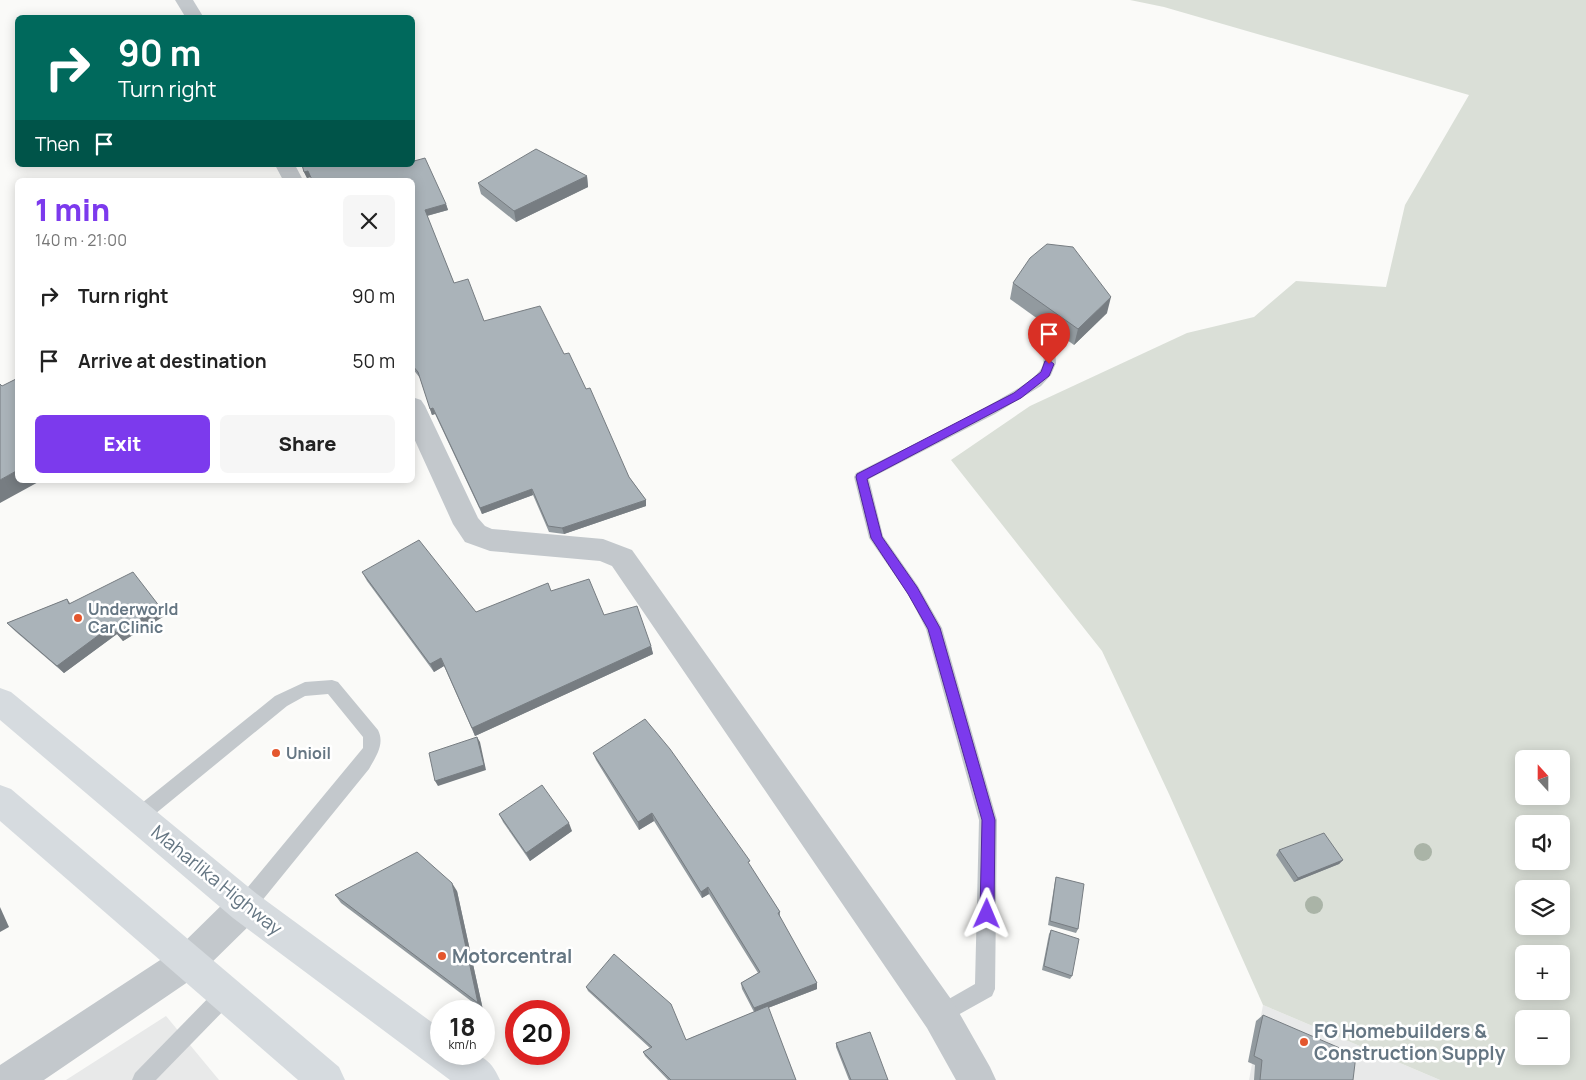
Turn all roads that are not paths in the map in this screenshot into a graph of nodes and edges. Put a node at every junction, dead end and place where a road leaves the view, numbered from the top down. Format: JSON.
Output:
{"nodes":[{"id":1,"x":184,"y":0,"type":"edge"},
{"id":2,"x":193,"y":15,"type":"edge"},
{"id":3,"x":1048,"y":335,"type":"dead end"},
{"id":4,"x":415,"y":412,"type":"edge"},
{"id":5,"x":0,"y":701,"type":"edge"},
{"id":6,"x":0,"y":800,"type":"edge"},
{"id":7,"x":138,"y":817,"type":"junction"},
{"id":8,"x":245,"y":906,"type":"junction"},
{"id":9,"x":189,"y":961,"type":"junction"},
{"id":10,"x":226,"y":994,"type":"junction"},
{"id":11,"x":940,"y":1016,"type":"junction"},
{"id":12,"x":430,"y":1043,"type":"edge"},
{"id":13,"x":460,"y":1065,"type":"edge"},
{"id":14,"x":11,"y":1080,"type":"edge"},
{"id":15,"x":142,"y":1080,"type":"edge"},
{"id":16,"x":326,"y":1080,"type":"edge"},
{"id":17,"x":481,"y":1080,"type":"edge"},
{"id":18,"x":977,"y":1080,"type":"edge"}],
"edges":[{"from":1,"to":2,"type":"street"},
{"from":3,"to":11,"type":"lane"},
{"from":4,"to":11,"type":"street"},
{"from":5,"to":7,"type":"highway","name":"Maharlika Highway"},
{"from":6,"to":9,"type":"highway"},
{"from":7,"to":8,"type":"highway","name":"Maharlika Highway"},
{"from":7,"to":8,"type":"lane"},
{"from":8,"to":9,"type":"street"},
{"from":8,"to":12,"type":"highway","name":"Maharlika Highway"},
{"from":9,"to":10,"type":"highway"},
{"from":9,"to":14,"type":"street"},
{"from":10,"to":15,"type":"lane"},
{"from":10,"to":16,"type":"highway"},
{"from":11,"to":18,"type":"street"},
{"from":13,"to":17,"type":"highway"}]}
